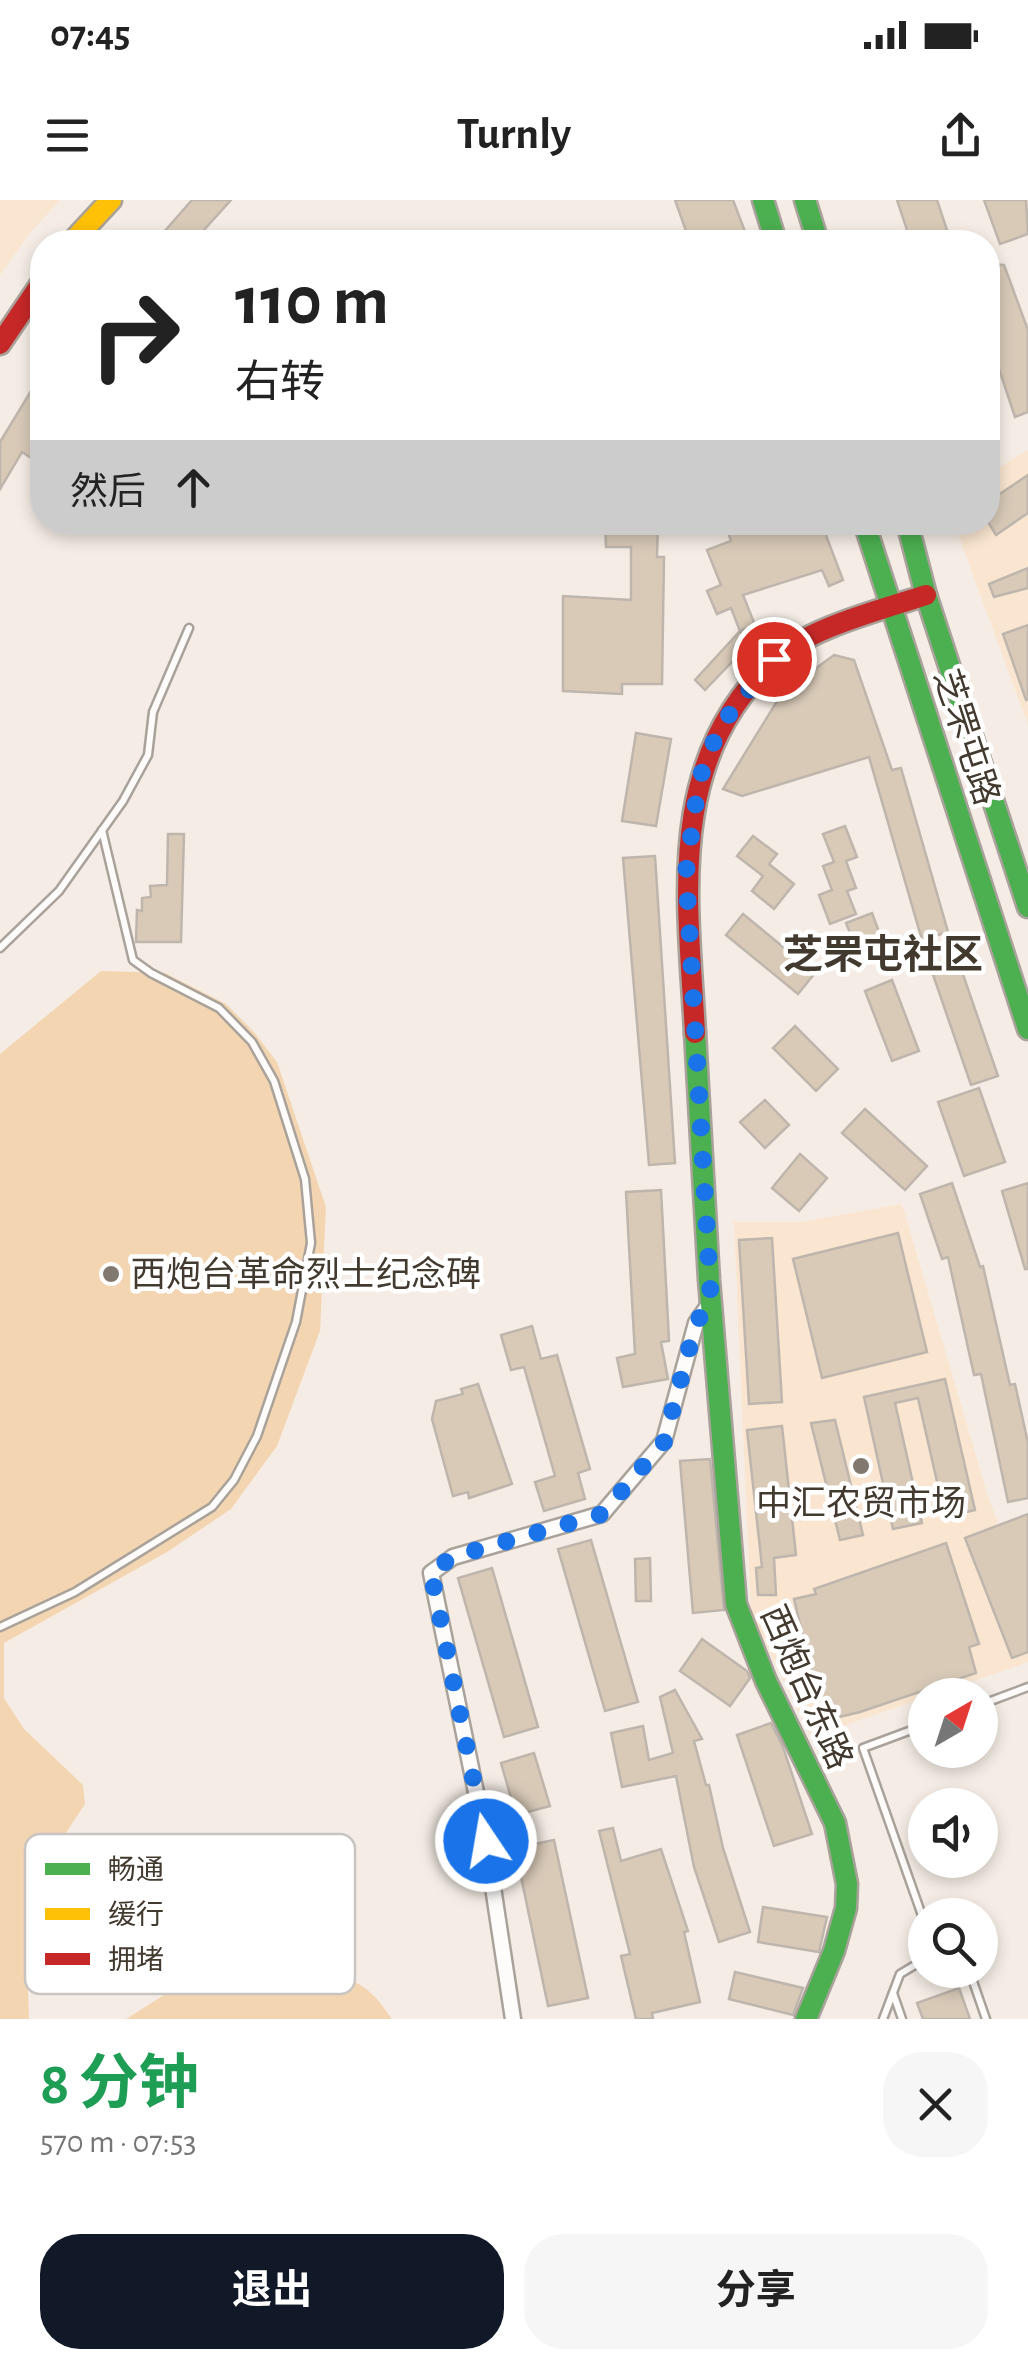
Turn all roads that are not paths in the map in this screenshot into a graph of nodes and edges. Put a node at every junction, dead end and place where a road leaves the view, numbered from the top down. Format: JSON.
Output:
{"nodes":[{"id":1,"x":111,"y":200,"type":"edge"},
{"id":2,"x":763,"y":200,"type":"edge"},
{"id":3,"x":805,"y":200,"type":"edge"},
{"id":4,"x":83,"y":230,"type":"edge"},
{"id":5,"x":772,"y":230,"type":"edge"},
{"id":6,"x":814,"y":230,"type":"edge"},
{"id":7,"x":30,"y":300,"type":"edge"},
{"id":8,"x":0,"y":344,"type":"edge"},
{"id":9,"x":868,"y":535,"type":"edge"},
{"id":10,"x":910,"y":535,"type":"edge"},
{"id":11,"x":926,"y":595,"type":"junction"},
{"id":12,"x":890,"y":606,"type":"junction"},
{"id":13,"x":189,"y":628,"type":"dead end"},
{"id":14,"x":102,"y":830,"type":"junction"},
{"id":15,"x":1028,"y":907,"type":"edge"},
{"id":16,"x":0,"y":948,"type":"edge"},
{"id":17,"x":1028,"y":1029,"type":"edge"},
{"id":18,"x":711,"y":1301,"type":"junction"},
{"id":19,"x":0,"y":1627,"type":"edge"},
{"id":20,"x":1028,"y":1687,"type":"edge"},
{"id":21,"x":998,"y":1698,"type":"edge"},
{"id":22,"x":908,"y":1731,"type":"edge"},
{"id":23,"x":916,"y":1898,"type":"edge"},
{"id":24,"x":908,"y":1969,"type":"edge"},
{"id":25,"x":975,"y":1988,"type":"edge"},
{"id":26,"x":893,"y":1993,"type":"junction"},
{"id":27,"x":513,"y":2019,"type":"edge"},
{"id":28,"x":806,"y":2019,"type":"edge"},
{"id":29,"x":883,"y":2019,"type":"edge"},
{"id":30,"x":902,"y":2019,"type":"edge"},
{"id":31,"x":986,"y":2019,"type":"edge"}],
"edges":[{"from":1,"to":4,"type":"street"},
{"from":2,"to":5,"type":"street"},
{"from":3,"to":6,"type":"street"},
{"from":7,"to":8,"type":"street"},
{"from":9,"to":12,"type":"street","name":"芝罘屯路"},
{"from":10,"to":11,"type":"street","name":"芝罘屯路"},
{"from":11,"to":12,"type":"street","name":"西炮台东路"},
{"from":11,"to":15,"type":"street","name":"芝罘屯路"},
{"from":12,"to":17,"type":"street","name":"芝罘屯路"},
{"from":12,"to":18,"type":"street","name":"西炮台东路"},
{"from":13,"to":14,"type":"lane"},
{"from":14,"to":16,"type":"lane"},
{"from":14,"to":19,"type":"lane"},
{"from":18,"to":27,"type":"street"},
{"from":18,"to":28,"type":"street","name":"西炮台东路"},
{"from":20,"to":21,"type":"lane"},
{"from":22,"to":23,"type":"lane"},
{"from":24,"to":26,"type":"lane"},
{"from":25,"to":31,"type":"lane"},
{"from":26,"to":29,"type":"lane"},
{"from":26,"to":30,"type":"lane"}]}
